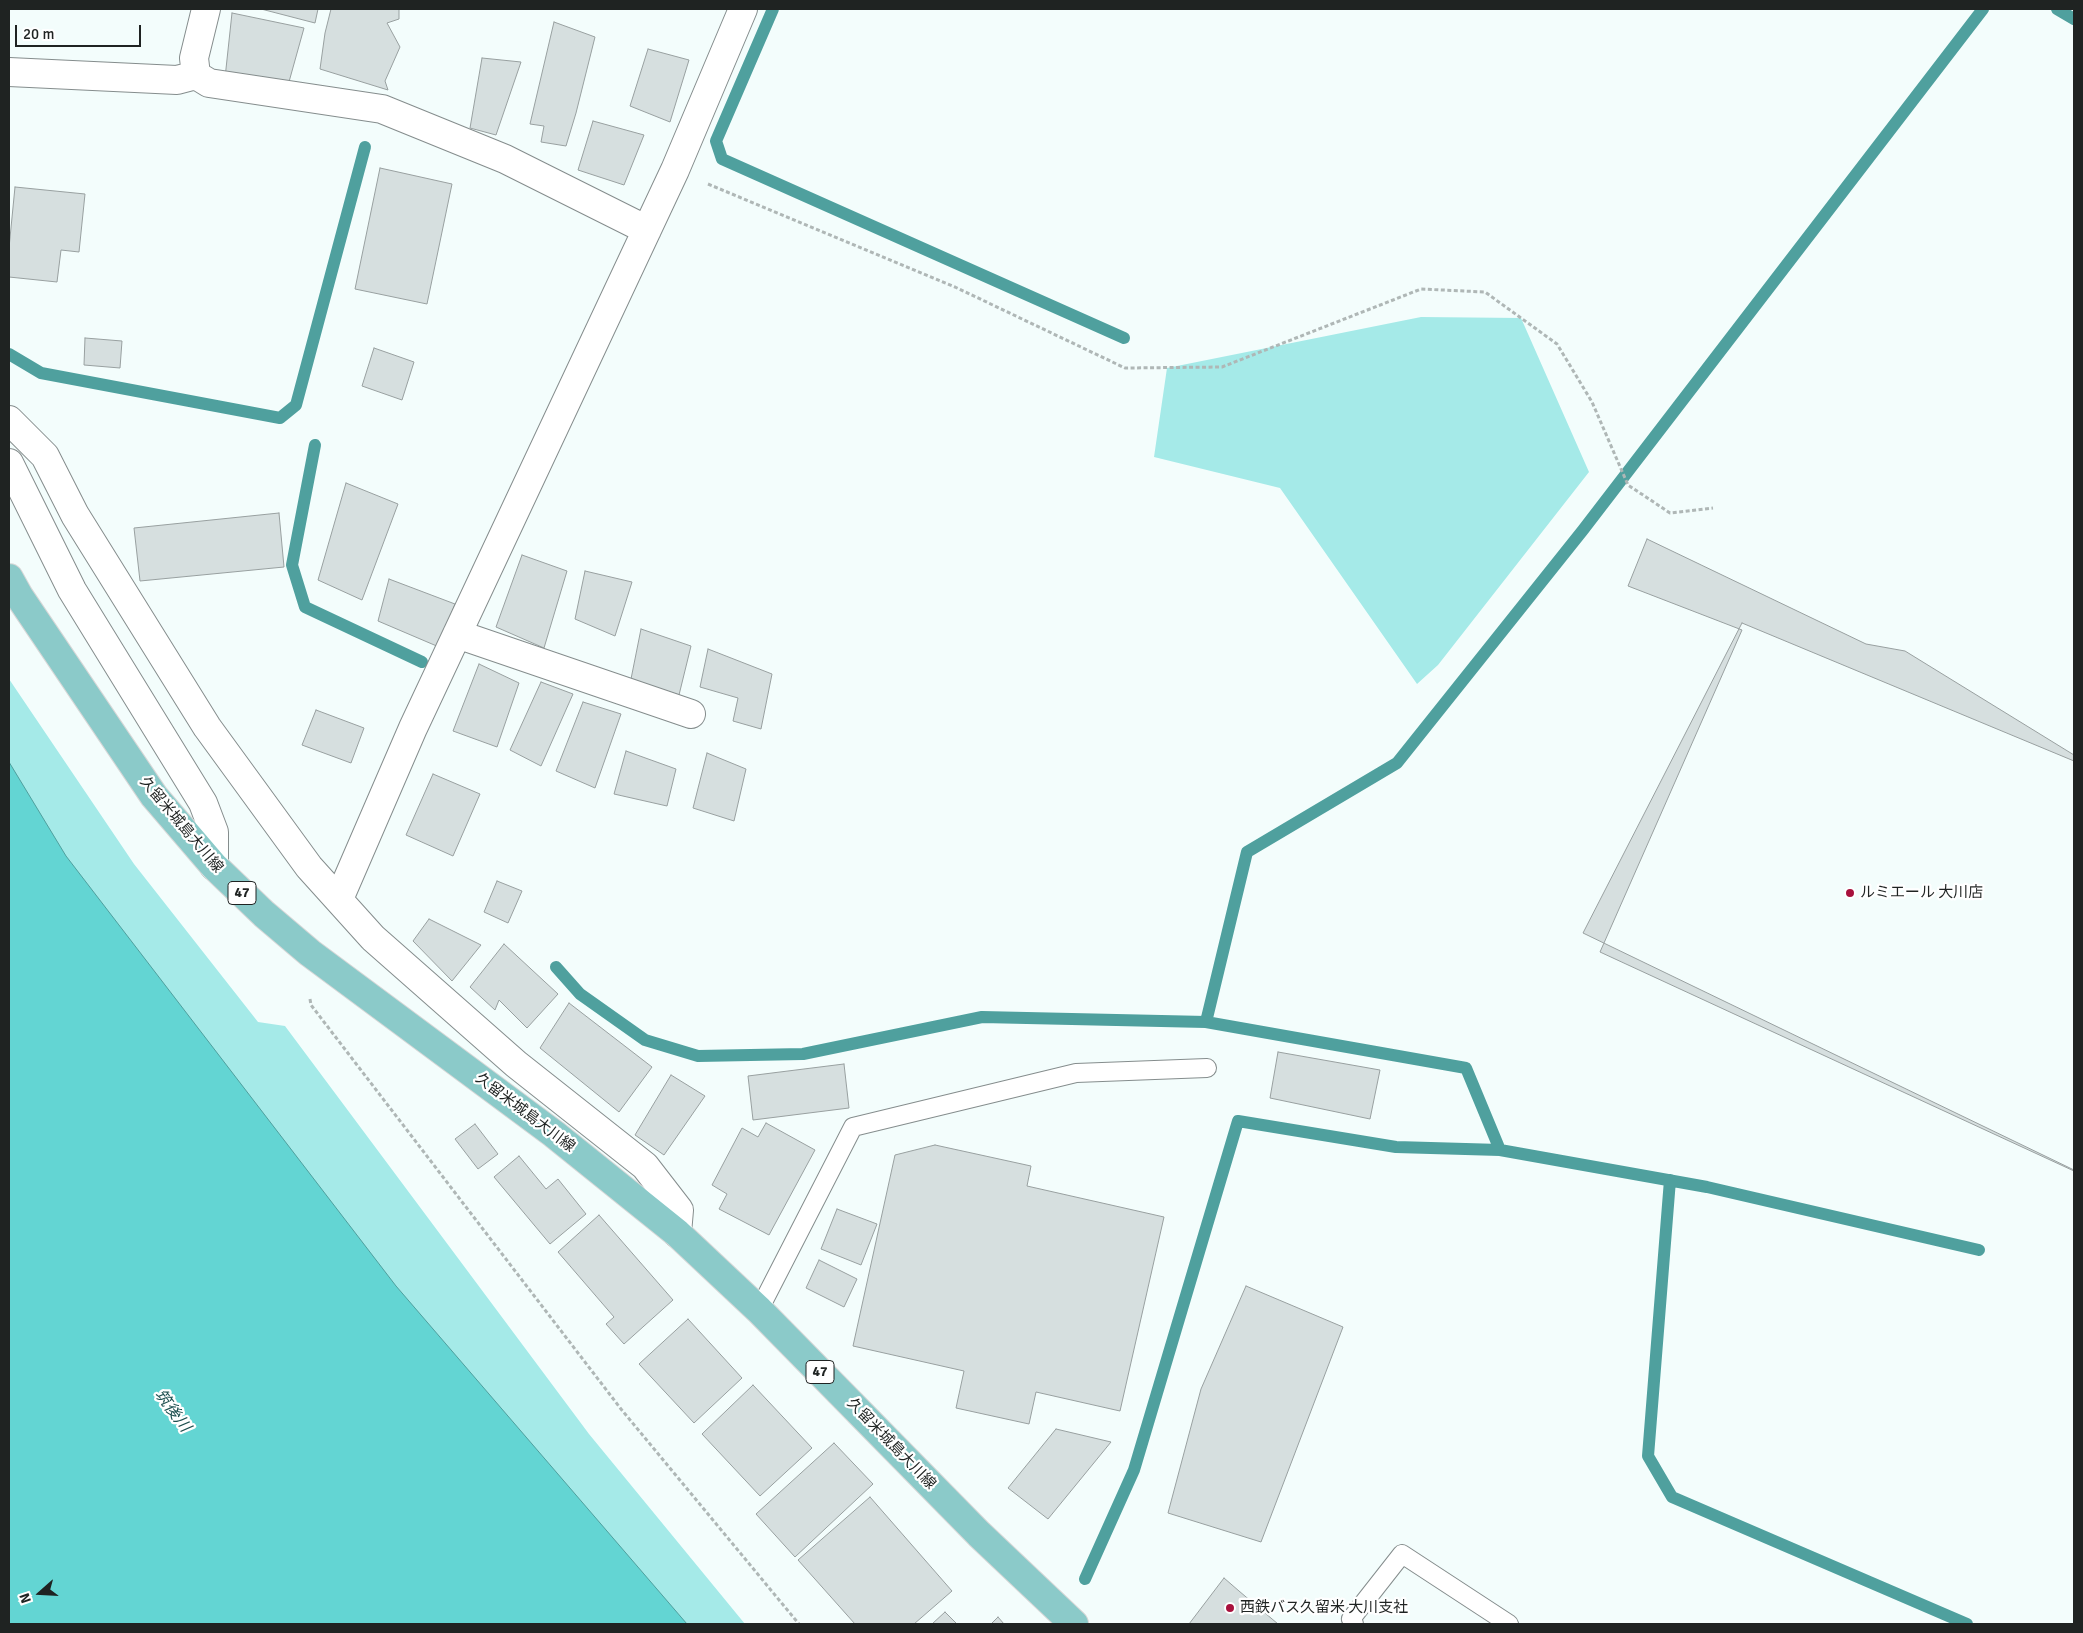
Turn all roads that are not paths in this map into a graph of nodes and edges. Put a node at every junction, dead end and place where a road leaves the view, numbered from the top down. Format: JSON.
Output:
{"nodes":[{"id":1,"x":206,"y":9,"type":"edge"},
{"id":2,"x":743,"y":9,"type":"edge"},
{"id":3,"x":9,"y":72,"type":"edge"},
{"id":4,"x":196,"y":75,"type":"junction"},
{"id":5,"x":647,"y":230,"type":"junction"},
{"id":6,"x":9,"y":420,"type":"edge"},
{"id":7,"x":9,"y":463,"type":"edge"},
{"id":8,"x":9,"y":578,"type":"edge"},
{"id":9,"x":457,"y":634,"type":"junction"},
{"id":10,"x":691,"y":714,"type":"dead end"},
{"id":11,"x":214,"y":866,"type":"junction"},
{"id":12,"x":339,"y":899,"type":"junction"},
{"id":13,"x":1207,"y":1068,"type":"dead end"},
{"id":14,"x":677,"y":1233,"type":"junction"},
{"id":15,"x":759,"y":1310,"type":"junction"},
{"id":16,"x":1074,"y":1624,"type":"edge"},
{"id":17,"x":1354,"y":1624,"type":"edge"},
{"id":18,"x":1509,"y":1624,"type":"edge"}],
"edges":[{"from":1,"to":4,"type":"street"},
{"from":2,"to":5,"type":"street"},
{"from":3,"to":4,"type":"street"},
{"from":4,"to":5,"type":"street"},
{"from":5,"to":9,"type":"street"},
{"from":6,"to":12,"type":"street"},
{"from":7,"to":11,"type":"street"},
{"from":8,"to":11,"type":"main road","name":"久留米城島大川線","number":"47"},
{"from":9,"to":10,"type":"street"},
{"from":9,"to":12,"type":"street"},
{"from":11,"to":14,"type":"main road","name":"久留米城島大川線","number":"47"},
{"from":12,"to":14,"type":"street"},
{"from":13,"to":15,"type":"lane"},
{"from":14,"to":15,"type":"main road","name":"久留米城島大川線","number":"47"},
{"from":15,"to":16,"type":"main road","name":"久留米城島大川線","number":"47"},
{"from":17,"to":18,"type":"lane"}]}
